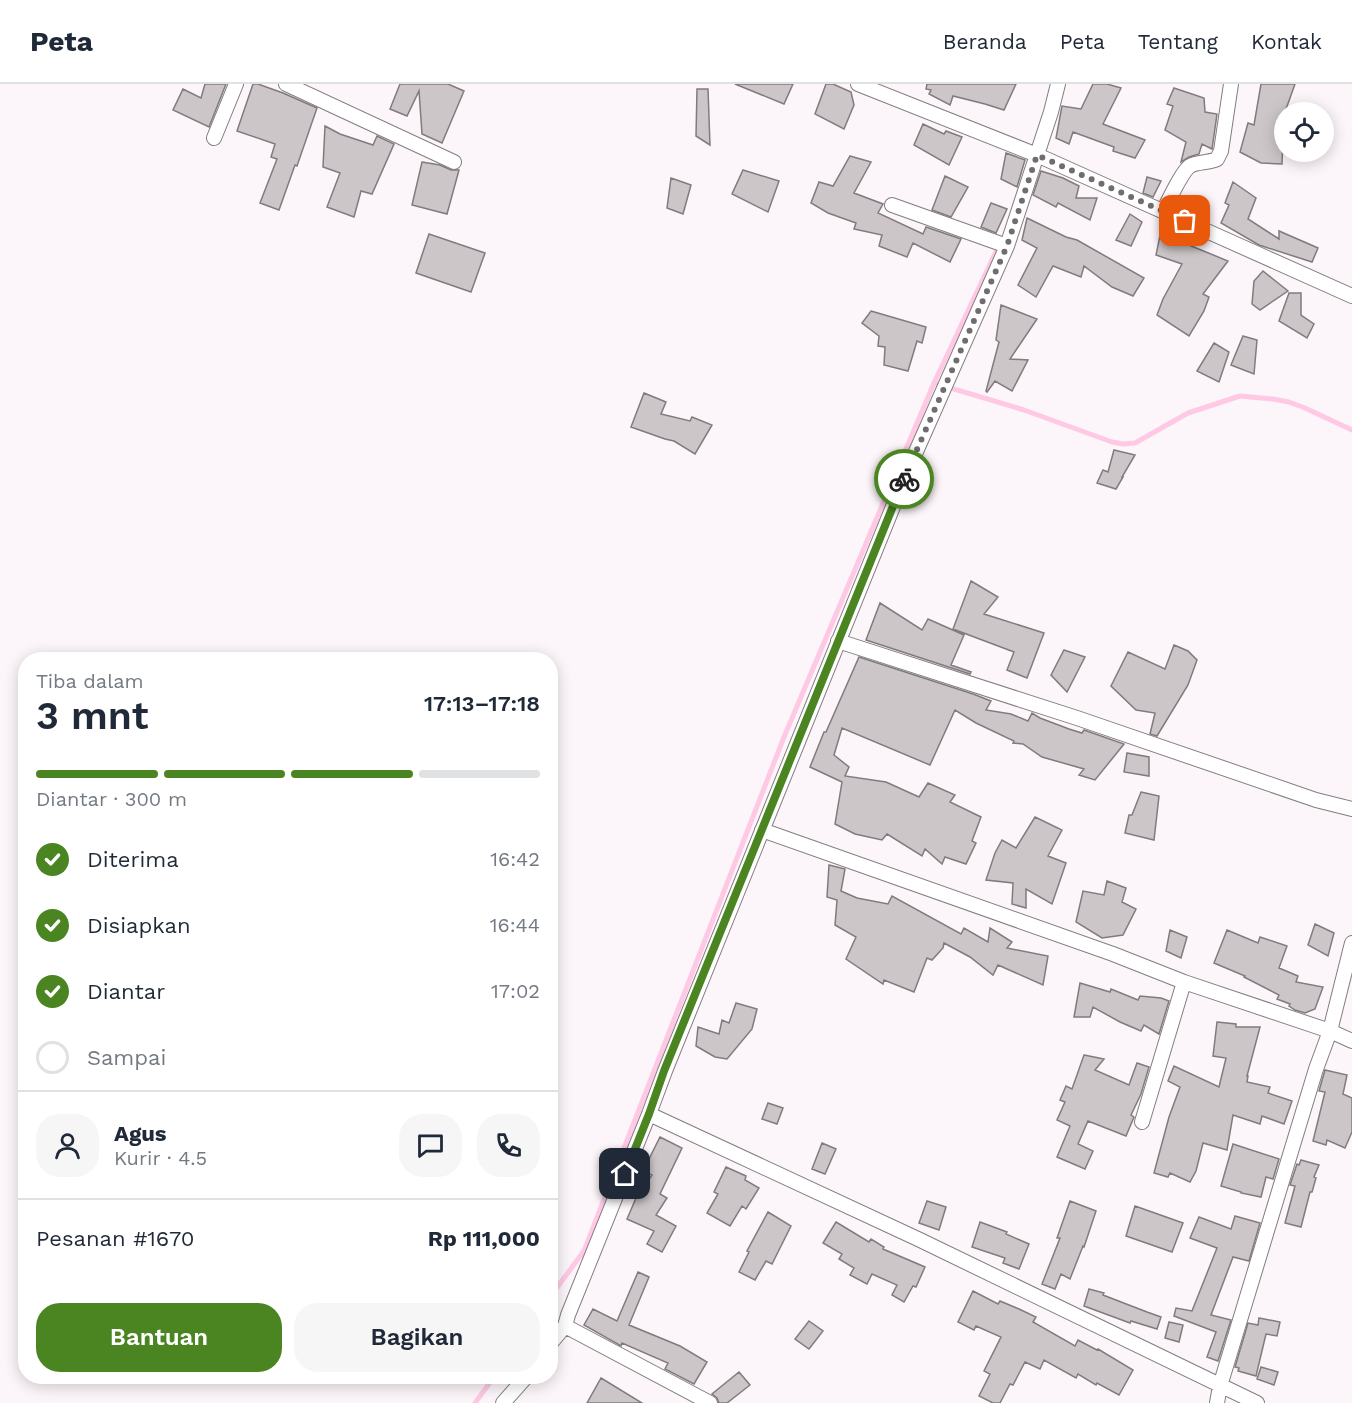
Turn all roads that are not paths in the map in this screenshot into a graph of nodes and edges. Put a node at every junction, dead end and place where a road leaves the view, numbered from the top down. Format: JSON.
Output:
{"nodes":[{"id":1,"x":236,"y":84,"type":"edge"},
{"id":2,"x":286,"y":84,"type":"edge"},
{"id":3,"x":858,"y":84,"type":"edge"},
{"id":4,"x":1058,"y":84,"type":"edge"},
{"id":5,"x":1231,"y":84,"type":"edge"},
{"id":6,"x":214,"y":138,"type":"dead end"},
{"id":7,"x":1037,"y":155,"type":"junction"},
{"id":8,"x":454,"y":162,"type":"dead end"},
{"id":9,"x":892,"y":204,"type":"dead end"},
{"id":10,"x":1163,"y":211,"type":"junction"},
{"id":11,"x":1002,"y":244,"type":"junction"},
{"id":12,"x":1352,"y":296,"type":"edge"},
{"id":13,"x":838,"y":641,"type":"junction"},
{"id":14,"x":1352,"y":809,"type":"edge"},
{"id":15,"x":762,"y":830,"type":"junction"},
{"id":16,"x":1352,"y":943,"type":"edge"},
{"id":17,"x":1184,"y":982,"type":"junction"},
{"id":18,"x":1330,"y":1031,"type":"junction"},
{"id":19,"x":1352,"y":1041,"type":"edge"},
{"id":20,"x":649,"y":1114,"type":"junction"},
{"id":21,"x":1142,"y":1122,"type":"dead end"},
{"id":22,"x":564,"y":1326,"type":"junction"},
{"id":23,"x":558,"y":1334,"type":"edge"},
{"id":24,"x":520,"y":1384,"type":"edge"},
{"id":25,"x":1220,"y":1386,"type":"junction"},
{"id":26,"x":503,"y":1403,"type":"edge"},
{"id":27,"x":710,"y":1403,"type":"edge"},
{"id":28,"x":1217,"y":1403,"type":"edge"},
{"id":29,"x":1257,"y":1403,"type":"edge"}],
"edges":[{"from":1,"to":6,"type":"street"},
{"from":2,"to":8,"type":"street"},
{"from":3,"to":7,"type":"street"},
{"from":4,"to":7,"type":"street"},
{"from":5,"to":10,"type":"street"},
{"from":7,"to":10,"type":"street"},
{"from":7,"to":11,"type":"street"},
{"from":9,"to":11,"type":"street"},
{"from":10,"to":12,"type":"street"},
{"from":11,"to":13,"type":"street"},
{"from":13,"to":14,"type":"street"},
{"from":13,"to":15,"type":"street"},
{"from":15,"to":17,"type":"street"},
{"from":15,"to":20,"type":"street"},
{"from":16,"to":18,"type":"street"},
{"from":17,"to":18,"type":"street"},
{"from":17,"to":21,"type":"street"},
{"from":18,"to":19,"type":"street"},
{"from":18,"to":25,"type":"street"},
{"from":20,"to":22,"type":"street"},
{"from":20,"to":25,"type":"street"},
{"from":22,"to":23,"type":"street"},
{"from":22,"to":27,"type":"street"},
{"from":24,"to":26,"type":"street"},
{"from":25,"to":28,"type":"street"},
{"from":25,"to":29,"type":"street"}]}
